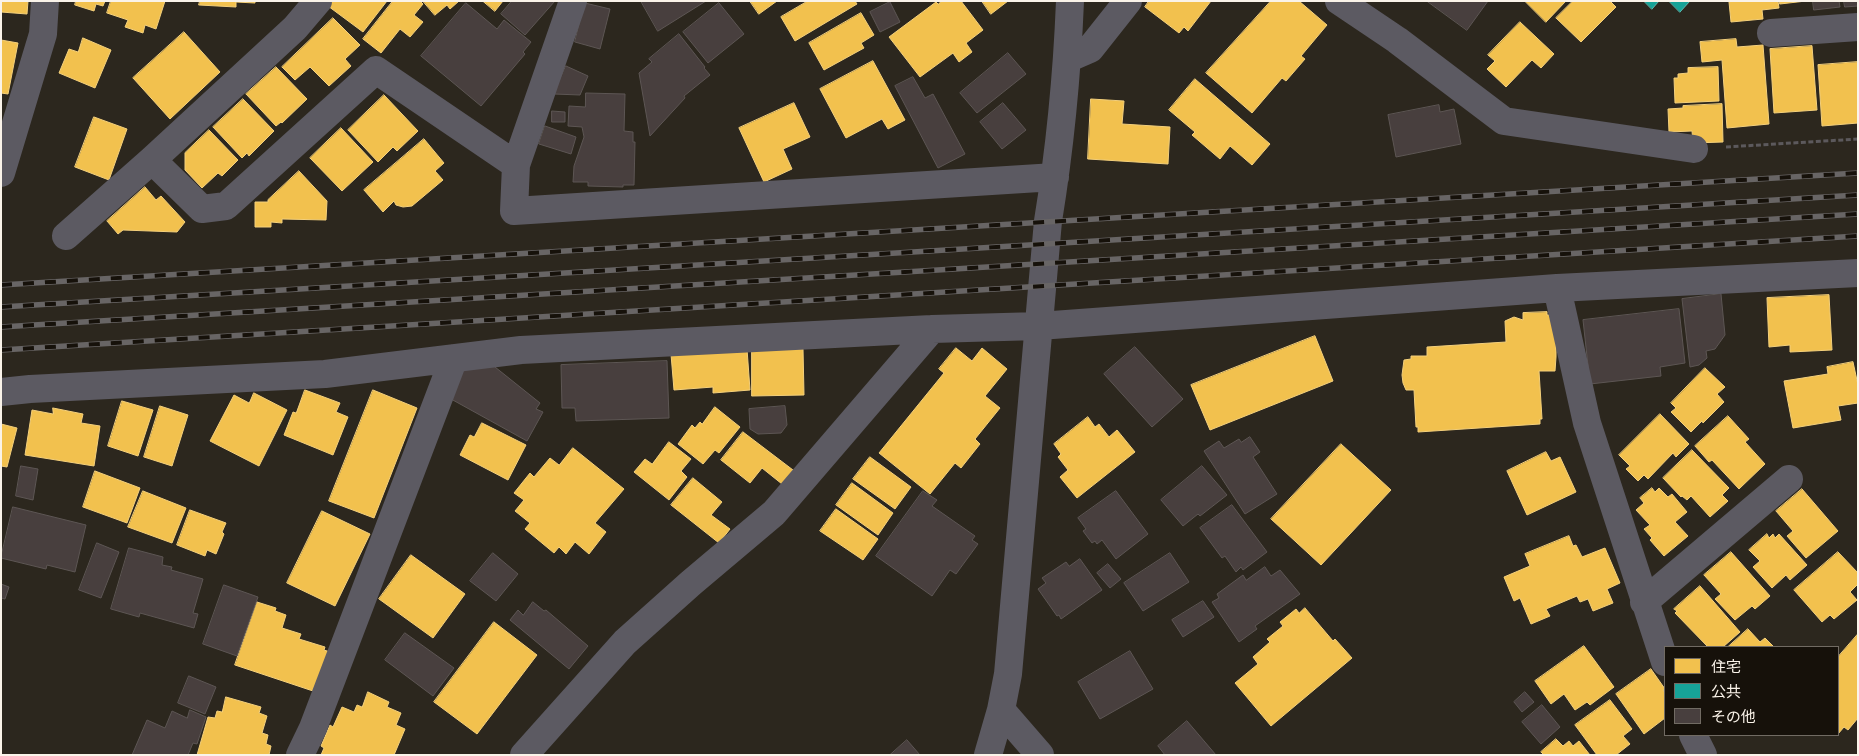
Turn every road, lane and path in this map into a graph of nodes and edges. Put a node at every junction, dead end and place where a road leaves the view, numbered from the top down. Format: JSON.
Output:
{"nodes":[{"id":1,"x":45,"y":1,"type":"edge"},
{"id":2,"x":318,"y":1,"type":"edge"},
{"id":3,"x":573,"y":1,"type":"edge"},
{"id":4,"x":1070,"y":1,"type":"edge"},
{"id":5,"x":1128,"y":1,"type":"edge"},
{"id":6,"x":1339,"y":1,"type":"edge"},
{"id":7,"x":1858,"y":27,"type":"edge"},
{"id":8,"x":1771,"y":33,"type":"dead end"},
{"id":9,"x":1067,"y":60,"type":"junction"},
{"id":10,"x":1858,"y":139,"type":"edge"},
{"id":11,"x":1694,"y":150,"type":"joint"},
{"id":12,"x":152,"y":160,"type":"junction"},
{"id":13,"x":516,"y":165,"type":"junction"},
{"id":14,"x":1,"y":173,"type":"edge"},
{"id":15,"x":1055,"y":177,"type":"junction"},
{"id":16,"x":66,"y":236,"type":"dead end"},
{"id":17,"x":1858,"y":273,"type":"edge"},
{"id":18,"x":1558,"y":288,"type":"junction"},
{"id":19,"x":1039,"y":326,"type":"junction"},
{"id":20,"x":932,"y":329,"type":"junction"},
{"id":21,"x":454,"y":358,"type":"junction"},
{"id":22,"x":1,"y":392,"type":"edge"},
{"id":23,"x":1789,"y":479,"type":"dead end"},
{"id":24,"x":1644,"y":602,"type":"junction"},
{"id":25,"x":1664,"y":659,"type":"edge"},
{"id":26,"x":1001,"y":710,"type":"junction"},
{"id":27,"x":1693,"y":736,"type":"edge"},
{"id":28,"x":300,"y":755,"type":"edge"},
{"id":29,"x":524,"y":755,"type":"edge"},
{"id":30,"x":988,"y":755,"type":"edge"},
{"id":31,"x":1040,"y":755,"type":"edge"},
{"id":32,"x":1703,"y":755,"type":"edge"}],
"edges":[{"from":1,"to":14,"type":"street"},
{"from":2,"to":12,"type":"street"},
{"from":3,"to":13,"type":"street"},
{"from":4,"to":9,"type":"street"},
{"from":5,"to":9,"type":"street"},
{"from":6,"to":11,"type":"street"},
{"from":7,"to":8,"type":"street"},
{"from":9,"to":15,"type":"street"},
{"from":10,"to":11,"type":"path"},
{"from":12,"to":13,"type":"street"},
{"from":12,"to":16,"type":"street"},
{"from":13,"to":15,"type":"street"},
{"from":15,"to":19,"type":"street"},
{"from":17,"to":18,"type":"street"},
{"from":18,"to":19,"type":"street"},
{"from":18,"to":24,"type":"street"},
{"from":19,"to":20,"type":"street"},
{"from":19,"to":26,"type":"street"},
{"from":20,"to":21,"type":"street"},
{"from":20,"to":29,"type":"street"},
{"from":21,"to":22,"type":"street"},
{"from":21,"to":28,"type":"street"},
{"from":23,"to":24,"type":"street"},
{"from":24,"to":25,"type":"street"},
{"from":26,"to":30,"type":"street"},
{"from":26,"to":31,"type":"street"},
{"from":27,"to":32,"type":"street"}]}
